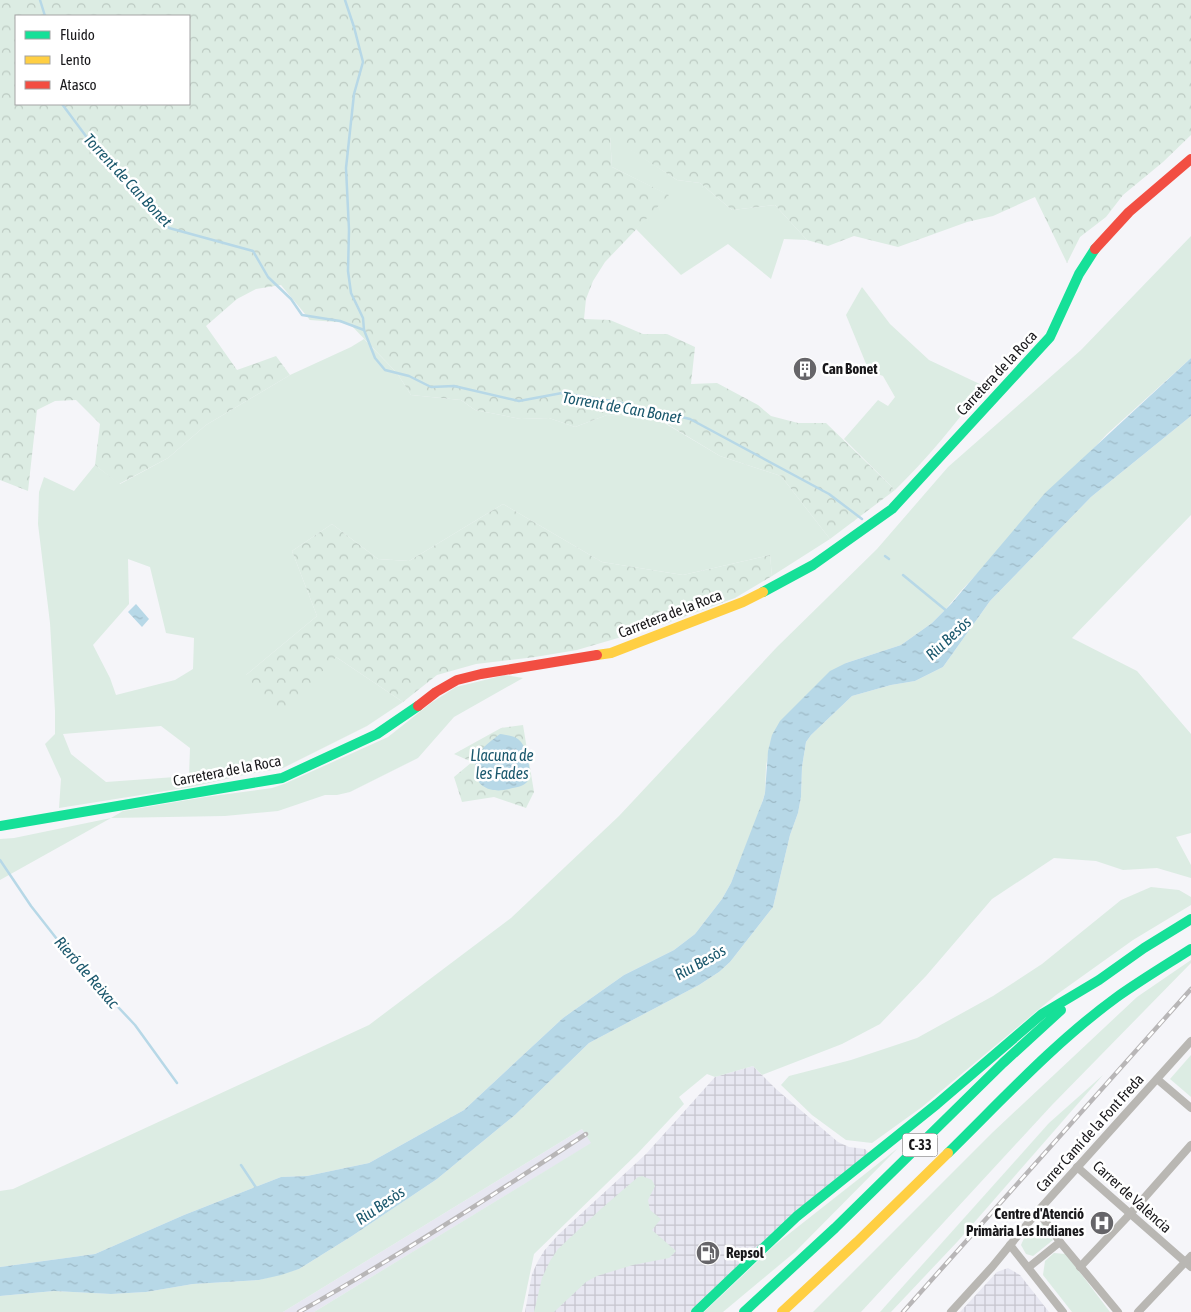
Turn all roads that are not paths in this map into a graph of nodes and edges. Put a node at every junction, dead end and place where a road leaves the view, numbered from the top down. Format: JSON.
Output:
{"nodes":[{"id":1,"x":1191,"y":159,"type":"edge"},
{"id":2,"x":0,"y":826,"type":"edge"},
{"id":3,"x":1191,"y":919,"type":"edge"},
{"id":4,"x":1191,"y":949,"type":"edge"},
{"id":5,"x":1099,"y":980,"type":"junction"},
{"id":6,"x":1191,"y":1041,"type":"edge"},
{"id":7,"x":1157,"y":1079,"type":"junction"},
{"id":8,"x":1191,"y":1108,"type":"edge"},
{"id":9,"x":1191,"y":1144,"type":"edge"},
{"id":10,"x":1077,"y":1167,"type":"junction"},
{"id":11,"x":1038,"y":1211,"type":"junction"},
{"id":12,"x":1130,"y":1214,"type":"junction"},
{"id":13,"x":1060,"y":1242,"type":"junction"},
{"id":14,"x":1010,"y":1245,"type":"junction"},
{"id":15,"x":1189,"y":1262,"type":"edge"},
{"id":16,"x":1029,"y":1267,"type":"junction"},
{"id":17,"x":1080,"y":1267,"type":"junction"},
{"id":18,"x":811,"y":1285,"type":"junction"},
{"id":19,"x":696,"y":1312,"type":"edge"},
{"id":20,"x":744,"y":1312,"type":"edge"},
{"id":21,"x":782,"y":1312,"type":"edge"},
{"id":22,"x":789,"y":1312,"type":"edge"},
{"id":23,"x":951,"y":1312,"type":"edge"},
{"id":24,"x":1063,"y":1312,"type":"edge"},
{"id":25,"x":1118,"y":1312,"type":"edge"},
{"id":26,"x":1138,"y":1312,"type":"edge"}],
"edges":[{"from":1,"to":2,"type":"main road","name":"Carretera de la Roca"},
{"from":3,"to":5,"type":"main road","number":"C-33"},
{"from":4,"to":18,"type":"main road","number":"C-33"},
{"from":5,"to":19,"type":"main road"},
{"from":5,"to":20,"type":"main road","number":"C-33"},
{"from":6,"to":7,"type":"street","name":"Carrer Camí de la Font Freda"},
{"from":7,"to":8,"type":"street"},
{"from":7,"to":10,"type":"street","name":"Carrer Camí de la Font Freda"},
{"from":9,"to":12,"type":"street"},
{"from":10,"to":11,"type":"street","name":"Carrer Camí de la Font Freda"},
{"from":10,"to":12,"type":"street","name":"Carrer de València"},
{"from":11,"to":13,"type":"street"},
{"from":11,"to":14,"type":"street","name":"Carrer Camí de la Font Freda"},
{"from":12,"to":15,"type":"street","name":"Carrer de València"},
{"from":12,"to":17,"type":"street"},
{"from":13,"to":16,"type":"street"},
{"from":13,"to":17,"type":"street"},
{"from":14,"to":16,"type":"street"},
{"from":14,"to":23,"type":"street","name":"Carrer Camí de la Font Freda"},
{"from":15,"to":26,"type":"street"},
{"from":16,"to":24,"type":"street"},
{"from":17,"to":25,"type":"street"},
{"from":18,"to":21,"type":"main road","number":"C-33"},
{"from":18,"to":22,"type":"main road"}]}
